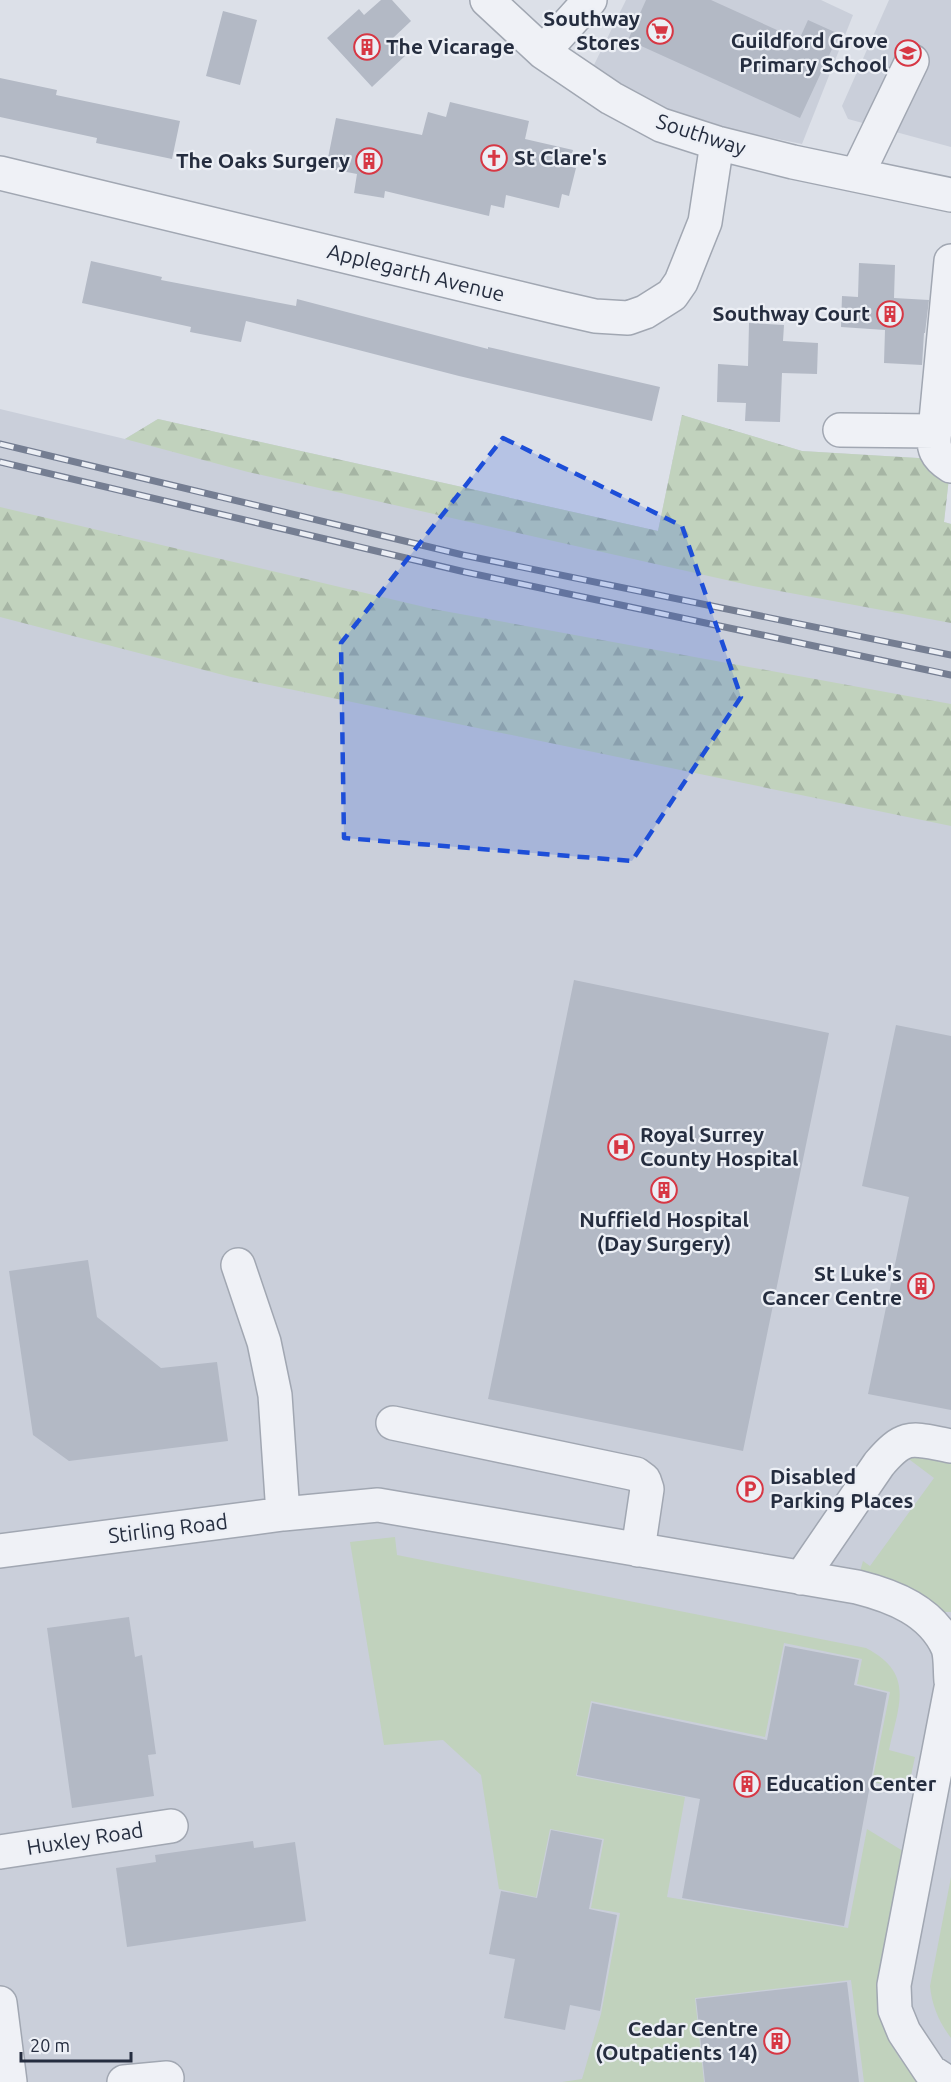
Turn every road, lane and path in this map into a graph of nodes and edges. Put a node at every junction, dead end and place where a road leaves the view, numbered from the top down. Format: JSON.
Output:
{"nodes":[{"id":1,"x":486,"y":0,"type":"edge"},
{"id":2,"x":590,"y":0,"type":"edge"},
{"id":3,"x":543,"y":52,"type":"junction"},
{"id":4,"x":912,"y":62,"type":"dead end"},
{"id":5,"x":717,"y":143,"type":"junction"},
{"id":6,"x":0,"y":173,"type":"edge"},
{"id":7,"x":857,"y":175,"type":"junction"},
{"id":8,"x":951,"y":195,"type":"edge"},
{"id":9,"x":951,"y":261,"type":"edge"},
{"id":10,"x":840,"y":430,"type":"dead end"},
{"id":11,"x":935,"y":431,"type":"junction"},
{"id":12,"x":951,"y":466,"type":"edge"},
{"id":13,"x":238,"y":1264,"type":"dead end"},
{"id":14,"x":393,"y":1423,"type":"dead end"},
{"id":15,"x":951,"y":1446,"type":"edge"},
{"id":16,"x":283,"y":1514,"type":"junction"},
{"id":17,"x":638,"y":1550,"type":"junction"},
{"id":18,"x":0,"y":1551,"type":"edge"},
{"id":19,"x":801,"y":1578,"type":"junction"},
{"id":20,"x":951,"y":1681,"type":"edge"},
{"id":21,"x":951,"y":1688,"type":"edge"},
{"id":22,"x":171,"y":1826,"type":"dead end"},
{"id":23,"x":0,"y":1852,"type":"edge"},
{"id":24,"x":0,"y":2003,"type":"edge"},
{"id":25,"x":167,"y":2078,"type":"dead end"},
{"id":26,"x":10,"y":2082,"type":"edge"},
{"id":27,"x":124,"y":2082,"type":"edge"},
{"id":28,"x":946,"y":2082,"type":"edge"}],
"edges":[{"from":1,"to":3,"type":"street","name":"Southway"},
{"from":2,"to":3,"type":"street"},
{"from":3,"to":5,"type":"street","name":"Southway"},
{"from":4,"to":7,"type":"street"},
{"from":5,"to":6,"type":"street","name":"Applegarth Avenue"},
{"from":5,"to":7,"type":"street","name":"Southway"},
{"from":7,"to":8,"type":"street","name":"Southway"},
{"from":9,"to":11,"type":"street"},
{"from":10,"to":11,"type":"street"},
{"from":11,"to":12,"type":"street"},
{"from":13,"to":16,"type":"street"},
{"from":14,"to":17,"type":"street"},
{"from":15,"to":19,"type":"street"},
{"from":16,"to":17,"type":"street","name":"Stirling Road"},
{"from":16,"to":18,"type":"street","name":"Stirling Road"},
{"from":17,"to":19,"type":"street","name":"Stirling Road"},
{"from":19,"to":20,"type":"street","name":"Stirling Road"},
{"from":21,"to":28,"type":"street"},
{"from":22,"to":23,"type":"street","name":"Huxley Road"},
{"from":24,"to":26,"type":"street"},
{"from":25,"to":27,"type":"street"}]}
